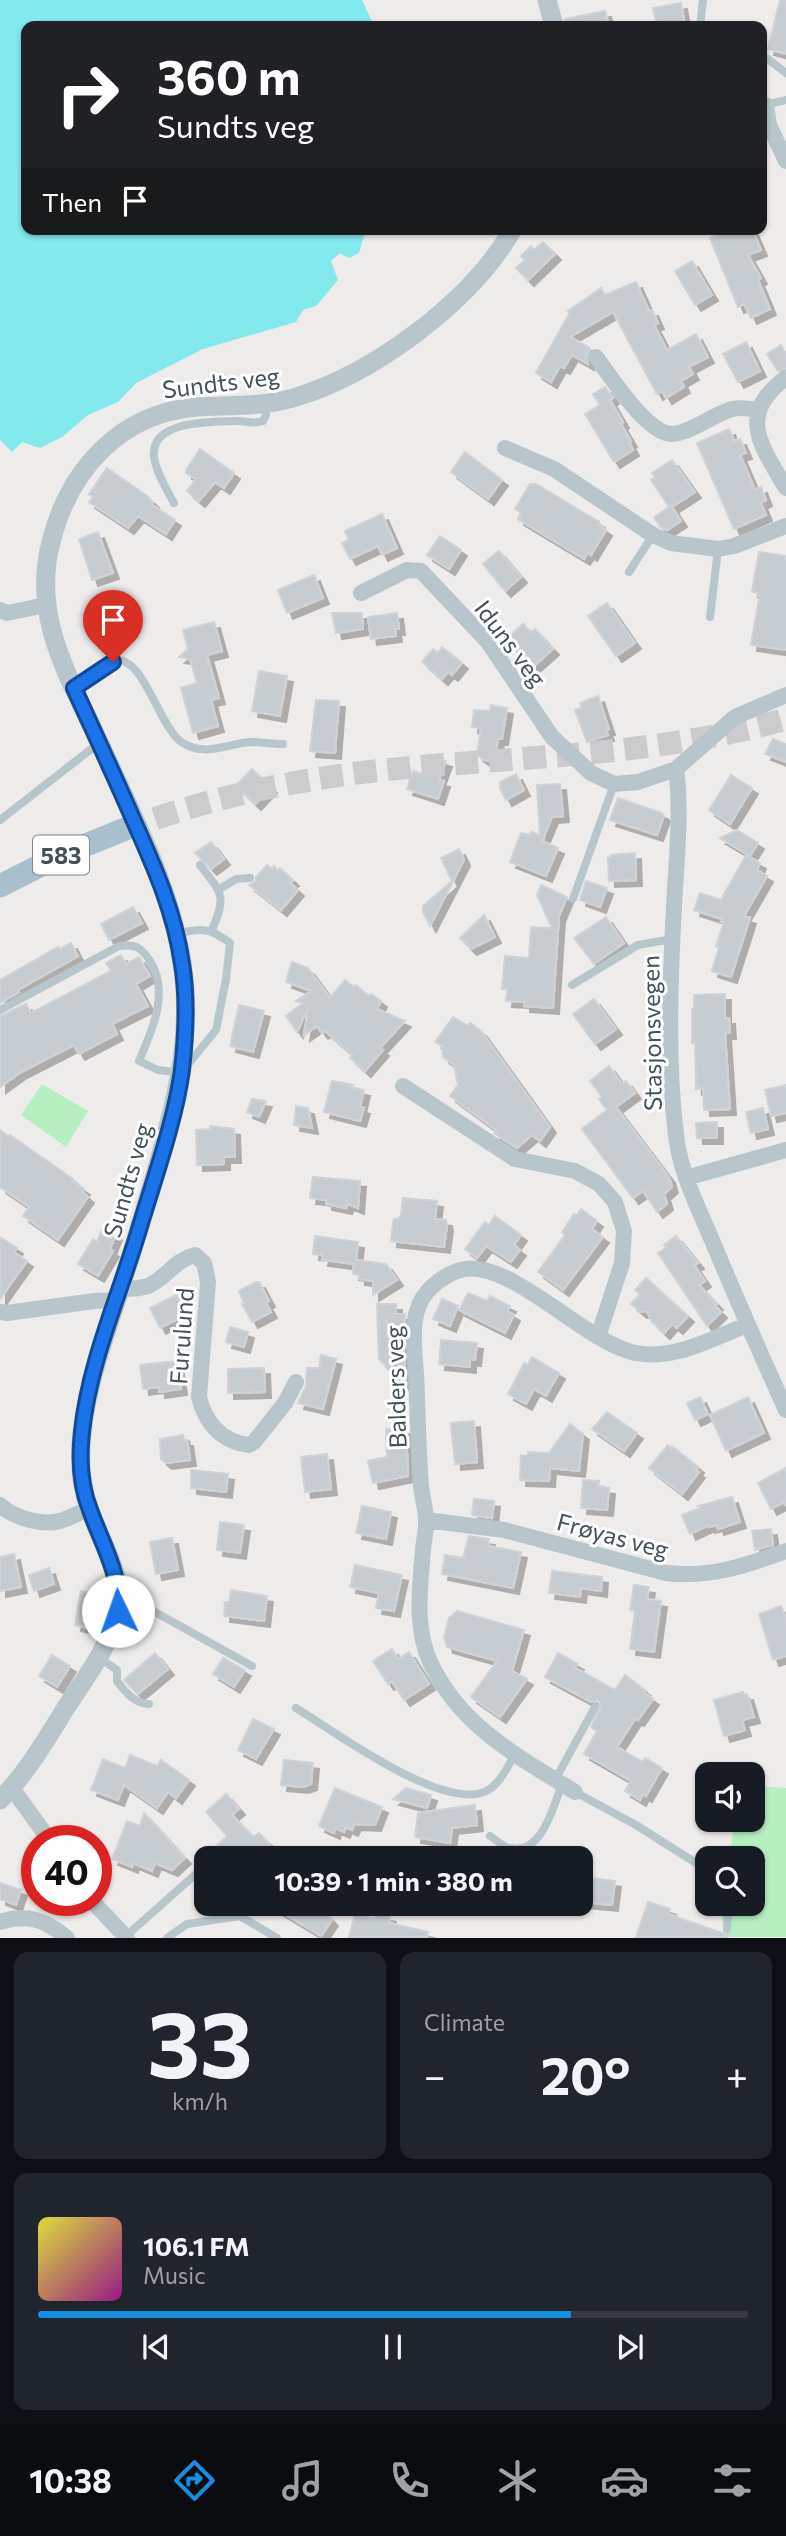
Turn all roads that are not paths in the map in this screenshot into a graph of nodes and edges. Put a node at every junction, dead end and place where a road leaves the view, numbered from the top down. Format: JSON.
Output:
{"nodes":[{"id":1,"x":547,"y":0,"type":"edge"},
{"id":2,"x":703,"y":0,"type":"edge"},
{"id":3,"x":553,"y":21,"type":"edge"},
{"id":4,"x":701,"y":21,"type":"edge"},
{"id":5,"x":767,"y":59,"type":"edge"},
{"id":6,"x":786,"y":73,"type":"edge"},
{"id":7,"x":786,"y":100,"type":"edge"},
{"id":8,"x":767,"y":113,"type":"edge"},
{"id":9,"x":767,"y":118,"type":"edge"},
{"id":10,"x":786,"y":161,"type":"edge"},
{"id":11,"x":508,"y":235,"type":"edge"},
{"id":12,"x":596,"y":357,"type":"dead end"},
{"id":13,"x":786,"y":378,"type":"edge"},
{"id":14,"x":265,"y":403,"type":"junction"},
{"id":15,"x":757,"y":410,"type":"junction"},
{"id":16,"x":505,"y":448,"type":"dead end"},
{"id":17,"x":786,"y":488,"type":"edge"},
{"id":18,"x":174,"y":503,"type":"dead end"},
{"id":19,"x":786,"y":526,"type":"edge"},
{"id":20,"x":653,"y":535,"type":"junction"},
{"id":21,"x":718,"y":549,"type":"junction"},
{"id":22,"x":629,"y":572,"type":"dead end"},
{"id":23,"x":361,"y":593,"type":"dead end"},
{"id":24,"x":46,"y":605,"type":"junction"},
{"id":25,"x":0,"y":610,"type":"edge"},
{"id":26,"x":710,"y":617,"type":"dead end"},
{"id":27,"x":74,"y":688,"type":"junction"},
{"id":28,"x":786,"y":695,"type":"edge"},
{"id":29,"x":283,"y":744,"type":"dead end"},
{"id":30,"x":90,"y":750,"type":"dead end"},
{"id":31,"x":676,"y":769,"type":"junction"},
{"id":32,"x":614,"y":784,"type":"junction"},
{"id":33,"x":0,"y":820,"type":"edge"},
{"id":34,"x":123,"y":830,"type":"tunnel mouth"},
{"id":35,"x":200,"y":865,"type":"dead end"},
{"id":36,"x":250,"y":878,"type":"dead end"},
{"id":37,"x":0,"y":886,"type":"edge"},
{"id":38,"x":218,"y":890,"type":"junction"},
{"id":39,"x":573,"y":899,"type":"dead end"},
{"id":40,"x":212,"y":930,"type":"junction"},
{"id":41,"x":177,"y":934,"type":"junction"},
{"id":42,"x":672,"y":939,"type":"junction"},
{"id":43,"x":572,"y":985,"type":"dead end"},
{"id":44,"x":0,"y":1010,"type":"edge"},
{"id":45,"x":181,"y":1073,"type":"junction"},
{"id":46,"x":403,"y":1086,"type":"dead end"},
{"id":47,"x":786,"y":1150,"type":"edge"},
{"id":48,"x":686,"y":1178,"type":"junction"},
{"id":49,"x":119,"y":1294,"type":"junction"},
{"id":50,"x":0,"y":1312,"type":"edge"},
{"id":51,"x":747,"y":1325,"type":"junction"},
{"id":52,"x":598,"y":1338,"type":"junction"},
{"id":53,"x":296,"y":1382,"type":"dead end"},
{"id":54,"x":786,"y":1410,"type":"edge"},
{"id":55,"x":0,"y":1506,"type":"edge"},
{"id":56,"x":89,"y":1509,"type":"junction"},
{"id":57,"x":426,"y":1520,"type":"junction"},
{"id":58,"x":786,"y":1551,"type":"edge"},
{"id":59,"x":119,"y":1592,"type":"junction"},
{"id":60,"x":99,"y":1657,"type":"junction"},
{"id":61,"x":252,"y":1666,"type":"dead end"},
{"id":62,"x":149,"y":1704,"type":"dead end"},
{"id":63,"x":595,"y":1707,"type":"dead end"},
{"id":64,"x":296,"y":1708,"type":"dead end"},
{"id":65,"x":514,"y":1756,"type":"junction"},
{"id":66,"x":564,"y":1785,"type":"junction"},
{"id":67,"x":6,"y":1794,"type":"edge"},
{"id":68,"x":40,"y":1825,"type":"edge"},
{"id":69,"x":490,"y":1836,"type":"dead end"},
{"id":70,"x":695,"y":1862,"type":"edge"},
{"id":71,"x":194,"y":1876,"type":"edge"},
{"id":72,"x":107,"y":1916,"type":"edge"},
{"id":73,"x":728,"y":1916,"type":"edge"},
{"id":74,"x":0,"y":1922,"type":"edge"},
{"id":75,"x":727,"y":1929,"type":"dead end"},
{"id":76,"x":67,"y":1937,"type":"edge"},
{"id":77,"x":127,"y":1937,"type":"edge"},
{"id":78,"x":167,"y":1937,"type":"edge"},
{"id":79,"x":277,"y":1937,"type":"edge"}],
"edges":[{"from":1,"to":3,"type":"street"},
{"from":2,"to":4,"type":"lane"},
{"from":5,"to":6,"type":"lane"},
{"from":7,"to":8,"type":"lane"},
{"from":9,"to":10,"type":"street"},
{"from":11,"to":14,"type":"street","name":"Sundts veg"},
{"from":12,"to":15,"type":"street"},
{"from":13,"to":15,"type":"street"},
{"from":14,"to":18,"type":"lane"},
{"from":14,"to":24,"type":"street","name":"Sundts veg"},
{"from":15,"to":17,"type":"street"},
{"from":16,"to":20,"type":"street"},
{"from":19,"to":21,"type":"street"},
{"from":20,"to":21,"type":"street"},
{"from":20,"to":22,"type":"lane"},
{"from":21,"to":26,"type":"lane"},
{"from":23,"to":32,"type":"street","name":"Iduns veg"},
{"from":24,"to":25,"type":"street"},
{"from":24,"to":27,"type":"street","name":"Sundts veg"},
{"from":27,"to":29,"type":"lane"},
{"from":27,"to":41,"type":"street","name":"Sundts veg"},
{"from":28,"to":31,"type":"street"},
{"from":30,"to":33,"type":"lane"},
{"from":31,"to":32,"type":"street"},
{"from":31,"to":42,"type":"street","name":"Stasjonsvegen"},
{"from":32,"to":39,"type":"lane"},
{"from":34,"to":37,"type":"main road","number":"583"},
{"from":35,"to":38,"type":"lane"},
{"from":36,"to":38,"type":"lane"},
{"from":38,"to":40,"type":"lane"},
{"from":40,"to":41,"type":"lane"},
{"from":40,"to":45,"type":"lane","name":"Sundts veg"},
{"from":41,"to":45,"type":"street","name":"Sundts veg"},
{"from":42,"to":43,"type":"lane"},
{"from":42,"to":48,"type":"street","name":"Stasjonsvegen"},
{"from":44,"to":45,"type":"lane"},
{"from":45,"to":49,"type":"street","name":"Sundts veg"},
{"from":46,"to":52,"type":"street"},
{"from":47,"to":48,"type":"street"},
{"from":48,"to":51,"type":"street","name":"Stasjonsvegen"},
{"from":49,"to":50,"type":"street"},
{"from":49,"to":53,"type":"street","name":"Furulund"},
{"from":49,"to":56,"type":"street","name":"Sundts veg"},
{"from":51,"to":52,"type":"street","name":"Balders veg"},
{"from":51,"to":54,"type":"street","name":"Stasjonsvegen"},
{"from":52,"to":57,"type":"street","name":"Balders veg"},
{"from":55,"to":56,"type":"street"},
{"from":56,"to":59,"type":"street","name":"Sundts veg"},
{"from":57,"to":58,"type":"street","name":"Frøyas veg"},
{"from":57,"to":65,"type":"street","name":"Balders veg"},
{"from":59,"to":60,"type":"street","name":"Sundts veg"},
{"from":59,"to":61,"type":"lane"},
{"from":60,"to":62,"type":"lane"},
{"from":60,"to":67,"type":"street","name":"Sundts veg"},
{"from":63,"to":66,"type":"lane"},
{"from":64,"to":65,"type":"lane"},
{"from":65,"to":66,"type":"street","name":"Balders veg"},
{"from":66,"to":69,"type":"lane"},
{"from":66,"to":70,"type":"lane","name":"Balders veg"},
{"from":67,"to":68,"type":"street","name":"Sundts veg"},
{"from":71,"to":77,"type":"lane"},
{"from":72,"to":77,"type":"street"},
{"from":73,"to":75,"type":"lane"},
{"from":74,"to":76,"type":"street"},
{"from":78,"to":79,"type":"lane"}]}
